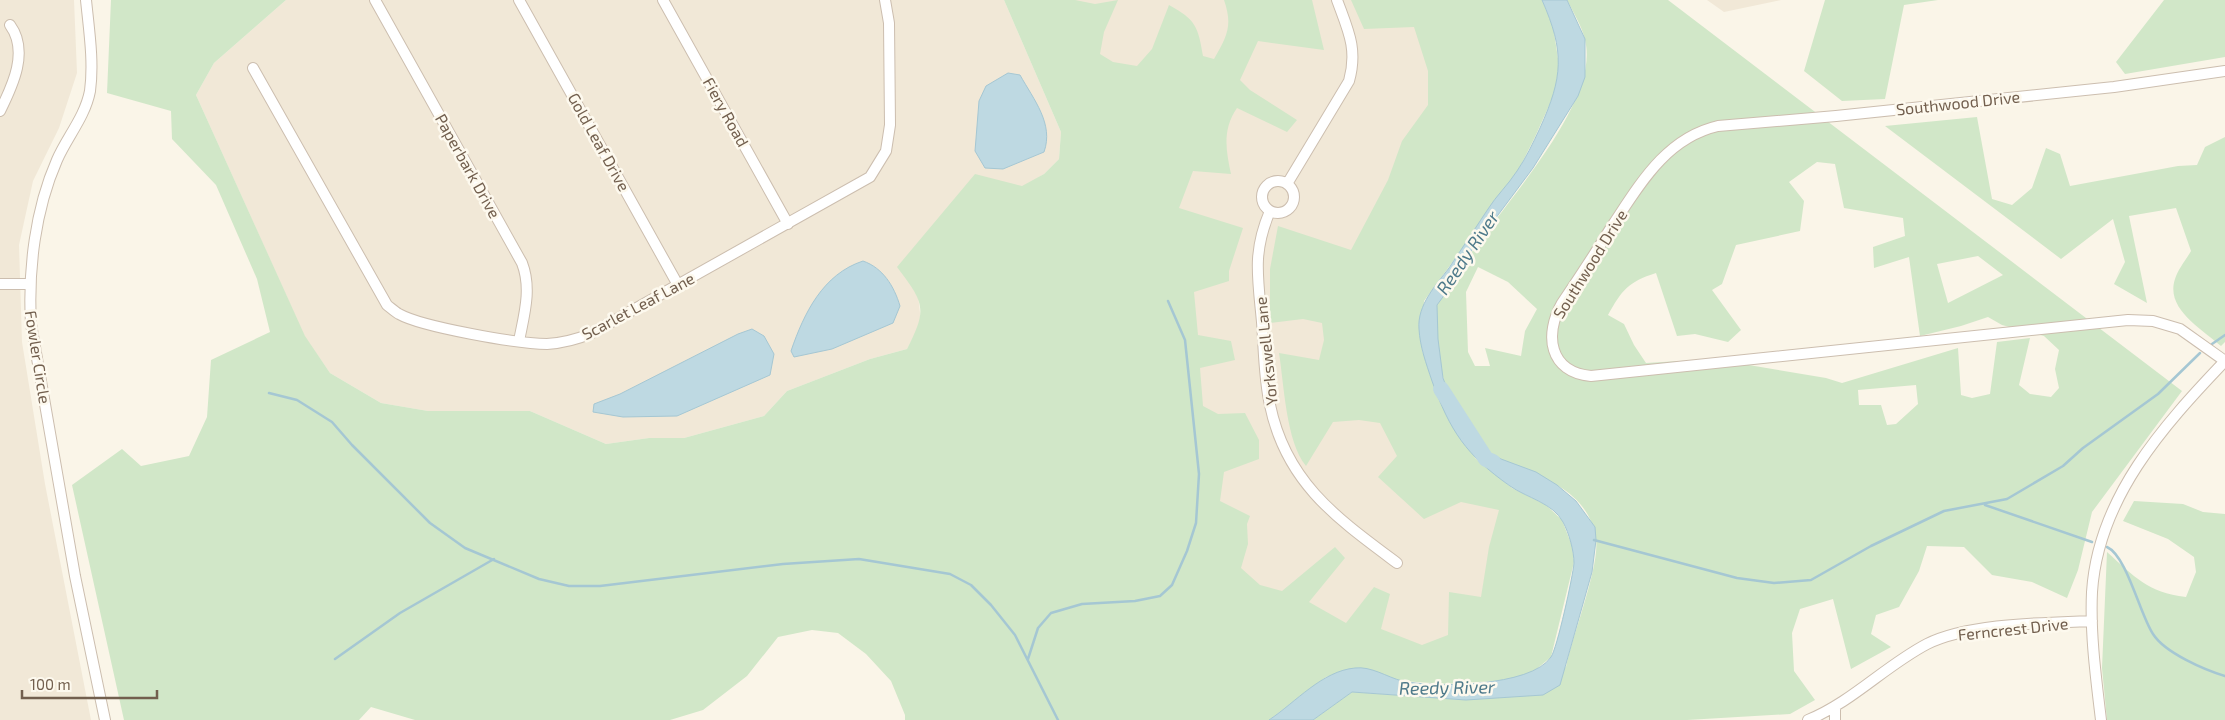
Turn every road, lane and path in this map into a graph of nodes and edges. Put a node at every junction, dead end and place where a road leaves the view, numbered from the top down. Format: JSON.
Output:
{"nodes":[{"id":1,"x":86,"y":0,"type":"edge"},
{"id":2,"x":375,"y":0,"type":"edge"},
{"id":3,"x":519,"y":0,"type":"edge"},
{"id":4,"x":663,"y":0,"type":"edge"},
{"id":5,"x":886,"y":0,"type":"edge"},
{"id":6,"x":1337,"y":0,"type":"edge"},
{"id":7,"x":10,"y":25,"type":"dead end"},
{"id":8,"x":253,"y":68,"type":"dead end"},
{"id":9,"x":2225,"y":71,"type":"edge"},
{"id":10,"x":0,"y":111,"type":"edge"},
{"id":11,"x":1287,"y":184,"type":"junction"},
{"id":12,"x":1270,"y":211,"type":"junction"},
{"id":13,"x":788,"y":224,"type":"junction"},
{"id":14,"x":0,"y":284,"type":"edge"},
{"id":15,"x":30,"y":284,"type":"junction"},
{"id":16,"x":678,"y":285,"type":"junction"},
{"id":17,"x":519,"y":341,"type":"junction"},
{"id":18,"x":2225,"y":361,"type":"edge"},
{"id":19,"x":1397,"y":563,"type":"dead end"},
{"id":20,"x":2092,"y":621,"type":"junction"},
{"id":21,"x":1835,"y":707,"type":"junction"},
{"id":22,"x":105,"y":720,"type":"edge"},
{"id":23,"x":1808,"y":720,"type":"edge"},
{"id":24,"x":1835,"y":720,"type":"edge"},
{"id":25,"x":2100,"y":720,"type":"edge"}],
"edges":[{"from":1,"to":15,"type":"street","name":"Fowler Circle"},
{"from":2,"to":17,"type":"street","name":"Paperbark Drive"},
{"from":3,"to":16,"type":"street","name":"Gold Leaf Drive"},
{"from":4,"to":13,"type":"street","name":"Fiery Road"},
{"from":5,"to":13,"type":"street","name":"Scarlet Leaf Lane"},
{"from":6,"to":11,"type":"street"},
{"from":7,"to":10,"type":"street"},
{"from":8,"to":17,"type":"street","name":"Scarlet Leaf Lane"},
{"from":9,"to":18,"type":"street","name":"Southwood Drive"},
{"from":11,"to":12,"type":"street"},
{"from":11,"to":12,"type":"street"},
{"from":12,"to":19,"type":"street","name":"Yorkswell Lane"},
{"from":13,"to":16,"type":"street","name":"Scarlet Leaf Lane"},
{"from":14,"to":15,"type":"street"},
{"from":15,"to":22,"type":"street","name":"Fowler Circle"},
{"from":16,"to":17,"type":"street","name":"Scarlet Leaf Lane"},
{"from":18,"to":20,"type":"street"},
{"from":20,"to":21,"type":"street","name":"Ferncrest Drive"},
{"from":20,"to":25,"type":"street"},
{"from":21,"to":23,"type":"street","name":"Ferncrest Drive"},
{"from":21,"to":24,"type":"street"}]}
